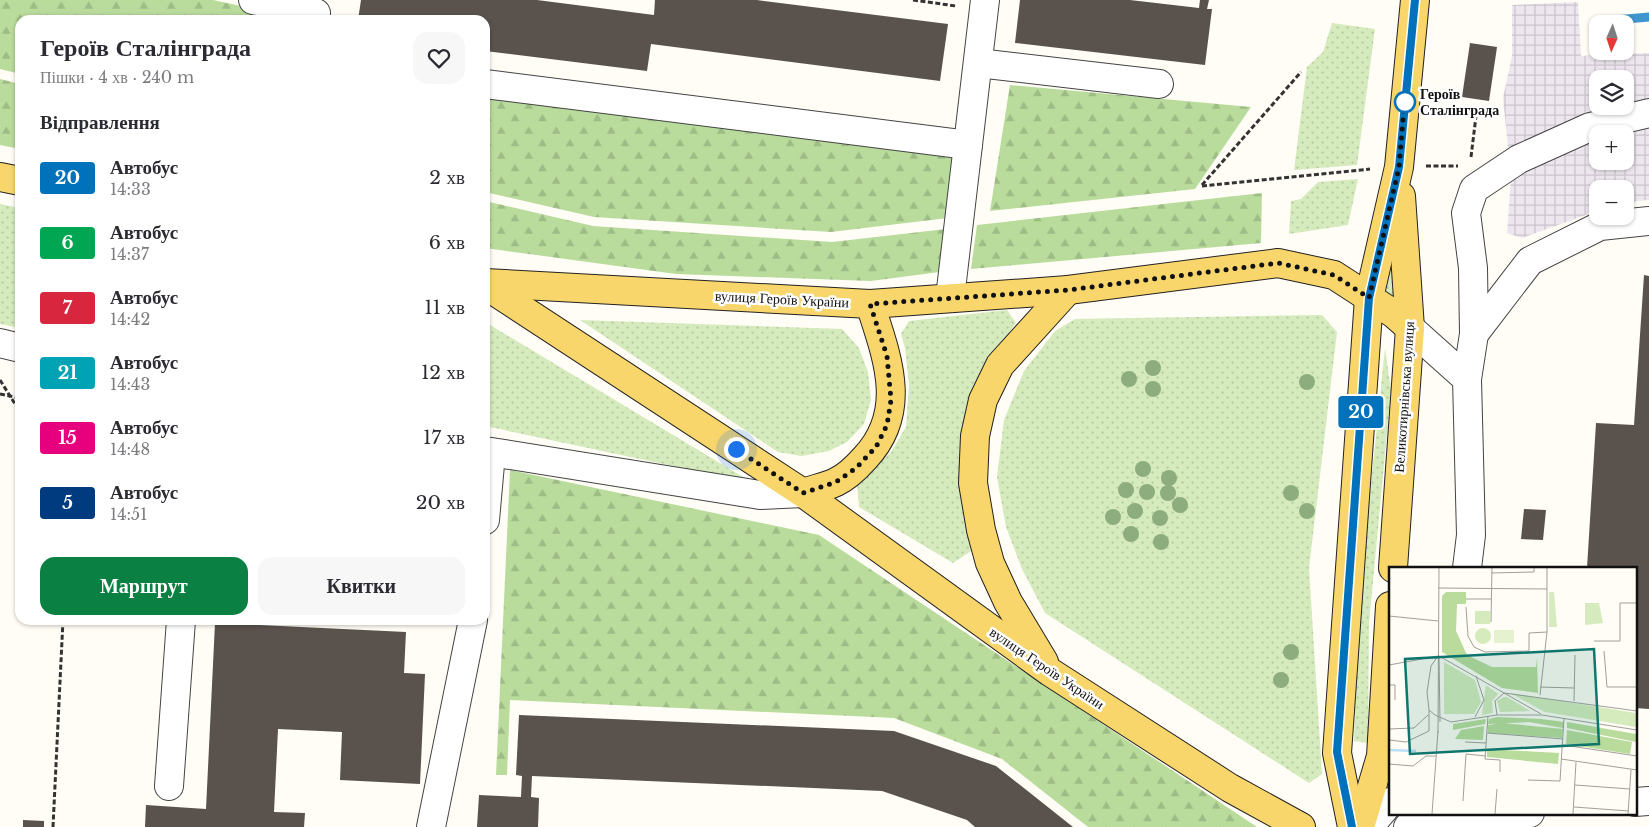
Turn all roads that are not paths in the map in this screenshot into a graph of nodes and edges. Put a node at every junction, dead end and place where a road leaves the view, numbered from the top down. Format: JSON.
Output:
{"nodes":[{"id":1,"x":253,"y":0,"type":"edge"},
{"id":2,"x":1415,"y":0,"type":"edge"},
{"id":3,"x":984,"y":5,"type":"edge"},
{"id":4,"x":316,"y":11,"type":"edge"},
{"id":5,"x":978,"y":63,"type":"junction"},
{"id":6,"x":1159,"y":84,"type":"dead end"},
{"id":7,"x":490,"y":85,"type":"edge"},
{"id":8,"x":1649,"y":114,"type":"edge"},
{"id":9,"x":968,"y":145,"type":"junction"},
{"id":10,"x":1399,"y":167,"type":"junction"},
{"id":11,"x":0,"y":177,"type":"edge"},
{"id":12,"x":15,"y":180,"type":"edge"},
{"id":13,"x":1649,"y":221,"type":"edge"},
{"id":14,"x":490,"y":284,"type":"edge"},
{"id":15,"x":490,"y":287,"type":"edge"},
{"id":16,"x":1068,"y":290,"type":"junction"},
{"id":17,"x":950,"y":298,"type":"junction"},
{"id":18,"x":1369,"y":298,"type":"junction"},
{"id":19,"x":870,"y":304,"type":"junction"},
{"id":20,"x":1410,"y":328,"type":"junction"},
{"id":21,"x":1474,"y":334,"type":"junction"},
{"id":22,"x":0,"y":343,"type":"edge"},
{"id":23,"x":15,"y":347,"type":"edge"},
{"id":24,"x":1466,"y":379,"type":"junction"},
{"id":25,"x":490,"y":452,"type":"edge"},
{"id":26,"x":803,"y":493,"type":"junction"},
{"id":27,"x":1393,"y":567,"type":"edge"},
{"id":28,"x":1467,"y":567,"type":"edge"},
{"id":29,"x":1389,"y":621,"type":"edge"},
{"id":30,"x":181,"y":625,"type":"edge"},
{"id":31,"x":472,"y":625,"type":"edge"},
{"id":32,"x":1050,"y":672,"type":"junction"},
{"id":33,"x":169,"y":786,"type":"dead end"},
{"id":34,"x":1649,"y":800,"type":"edge"},
{"id":35,"x":1636,"y":802,"type":"edge"},
{"id":36,"x":1389,"y":803,"type":"edge"},
{"id":37,"x":1522,"y":814,"type":"edge"},
{"id":38,"x":432,"y":827,"type":"edge"},
{"id":39,"x":1301,"y":827,"type":"edge"},
{"id":40,"x":1352,"y":827,"type":"edge"},
{"id":41,"x":1360,"y":827,"type":"edge"},
{"id":42,"x":1369,"y":827,"type":"edge"},
{"id":43,"x":1408,"y":827,"type":"edge"}],
"edges":[{"from":1,"to":4,"type":"street"},
{"from":2,"to":10,"type":"main road","name":"Великотирнівська вулиця"},
{"from":3,"to":5,"type":"street"},
{"from":5,"to":6,"type":"street"},
{"from":5,"to":9,"type":"street"},
{"from":7,"to":9,"type":"street"},
{"from":8,"to":21,"type":"street"},
{"from":9,"to":17,"type":"street"},
{"from":10,"to":18,"type":"main road","name":"Великотирнівська вулиця"},
{"from":10,"to":20,"type":"main road","name":"Великотирнівська вулиця"},
{"from":11,"to":12,"type":"main road"},
{"from":13,"to":21,"type":"street"},
{"from":14,"to":19,"type":"main road","name":"вулиця Героїв України"},
{"from":15,"to":26,"type":"main road","name":"вулиця Героїв України"},
{"from":16,"to":17,"type":"main road","name":"вулиця Героїв України"},
{"from":16,"to":18,"type":"main road","name":"вулиця Героїв України"},
{"from":16,"to":32,"type":"main road"},
{"from":17,"to":19,"type":"main road","name":"вулиця Героїв України"},
{"from":18,"to":20,"type":"main road","name":"вулиця Героїв України"},
{"from":18,"to":40,"type":"main road","name":"Великотирнівська вулиця"},
{"from":19,"to":26,"type":"main road"},
{"from":20,"to":24,"type":"street"},
{"from":20,"to":27,"type":"main road","name":"Великотирнівська вулиця"},
{"from":21,"to":24,"type":"street"},
{"from":22,"to":23,"type":"street"},
{"from":24,"to":28,"type":"street"},
{"from":25,"to":26,"type":"street"},
{"from":26,"to":32,"type":"main road","name":"вулиця Героїв України"},
{"from":29,"to":41,"type":"main road"},
{"from":30,"to":33,"type":"street"},
{"from":31,"to":38,"type":"street"},
{"from":32,"to":39,"type":"main road","name":"вулиця Героїв України"},
{"from":34,"to":35,"type":"street"},
{"from":36,"to":42,"type":"street"},
{"from":37,"to":43,"type":"street"}]}
